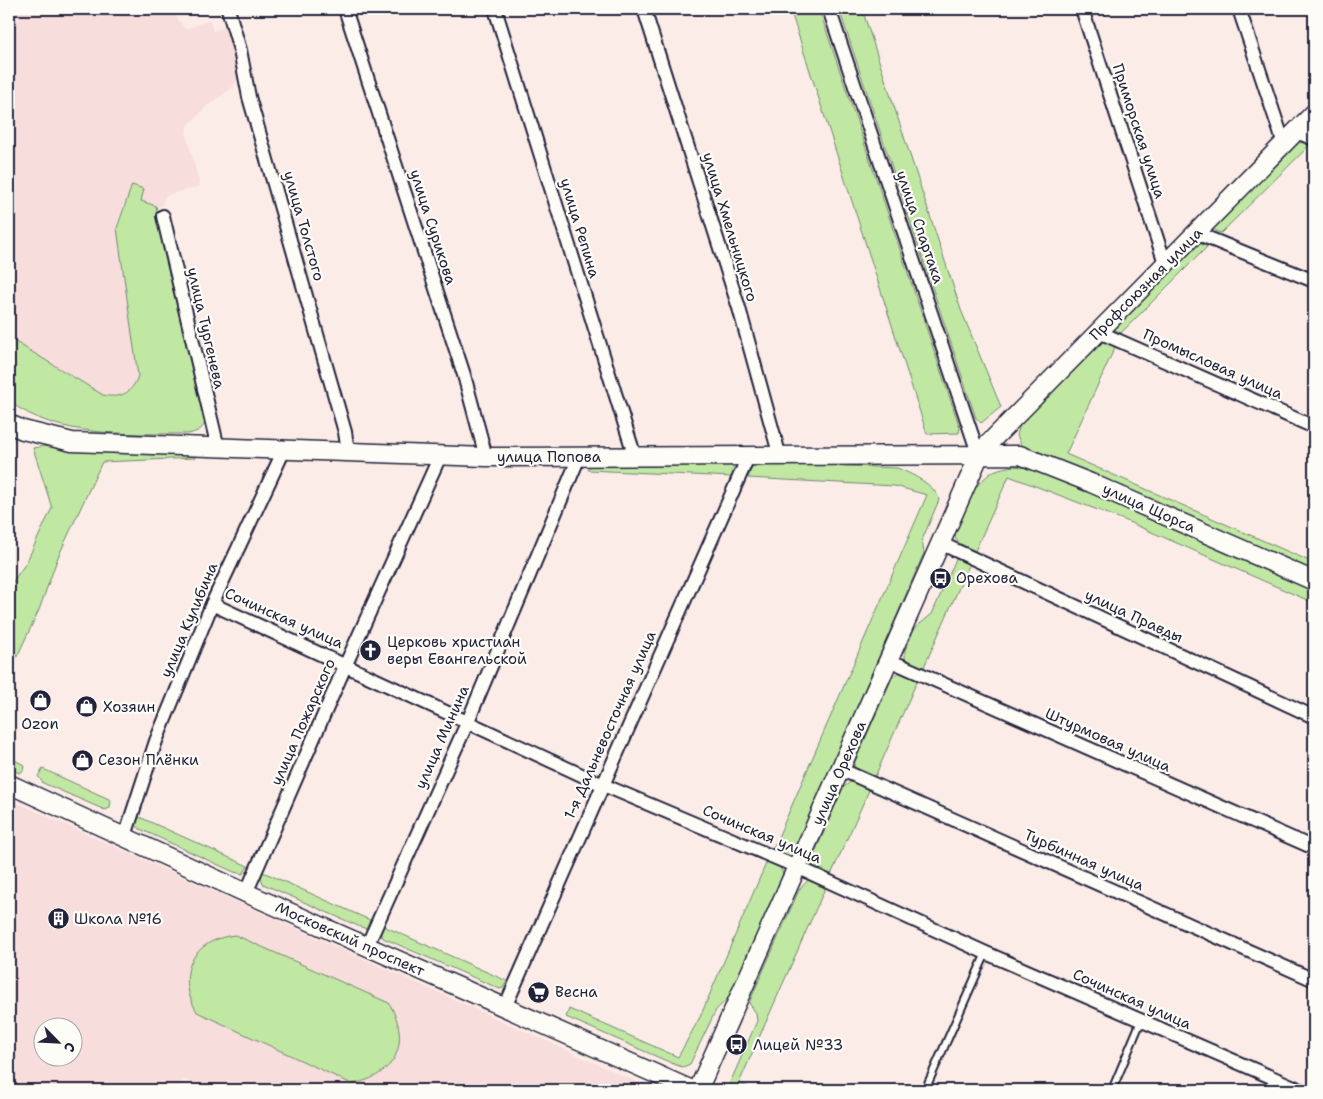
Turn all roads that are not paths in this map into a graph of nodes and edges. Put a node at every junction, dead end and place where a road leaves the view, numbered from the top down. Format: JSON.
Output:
{"nodes":[{"id":1,"x":228,"y":9,"type":"edge"},
{"id":2,"x":345,"y":9,"type":"edge"},
{"id":3,"x":495,"y":9,"type":"edge"},
{"id":4,"x":644,"y":9,"type":"edge"},
{"id":5,"x":829,"y":9,"type":"edge"},
{"id":6,"x":1082,"y":9,"type":"edge"},
{"id":7,"x":1239,"y":9,"type":"edge"},
{"id":8,"x":1314,"y":113,"type":"edge"},
{"id":9,"x":1290,"y":138,"type":"junction"},
{"id":10,"x":1314,"y":139,"type":"edge"},
{"id":11,"x":163,"y":216,"type":"dead end"},
{"id":12,"x":1196,"y":233,"type":"junction"},
{"id":13,"x":1165,"y":263,"type":"junction"},
{"id":14,"x":1314,"y":281,"type":"edge"},
{"id":15,"x":1098,"y":332,"type":"junction"},
{"id":16,"x":9,"y":424,"type":"edge"},
{"id":17,"x":1314,"y":427,"type":"edge"},
{"id":18,"x":218,"y":448,"type":"junction"},
{"id":19,"x":284,"y":450,"type":"junction"},
{"id":20,"x":348,"y":452,"type":"junction"},
{"id":21,"x":440,"y":456,"type":"junction"},
{"id":22,"x":979,"y":456,"type":"junction"},
{"id":23,"x":486,"y":457,"type":"junction"},
{"id":24,"x":579,"y":457,"type":"junction"},
{"id":25,"x":635,"y":457,"type":"junction"},
{"id":26,"x":748,"y":457,"type":"junction"},
{"id":27,"x":780,"y":457,"type":"junction"},
{"id":28,"x":940,"y":544,"type":"junction"},
{"id":29,"x":1314,"y":581,"type":"edge"},
{"id":30,"x":212,"y":604,"type":"junction"},
{"id":31,"x":889,"y":660,"type":"junction"},
{"id":32,"x":346,"y":664,"type":"junction"},
{"id":33,"x":1314,"y":717,"type":"edge"},
{"id":34,"x":468,"y":721,"type":"junction"},
{"id":35,"x":840,"y":769,"type":"junction"},
{"id":36,"x":9,"y":784,"type":"edge"},
{"id":37,"x":601,"y":784,"type":"junction"},
{"id":38,"x":125,"y":836,"type":"junction"},
{"id":39,"x":1314,"y":848,"type":"edge"},
{"id":40,"x":797,"y":867,"type":"junction"},
{"id":41,"x":246,"y":893,"type":"junction"},
{"id":42,"x":367,"y":946,"type":"junction"},
{"id":43,"x":986,"y":953,"type":"junction"},
{"id":44,"x":1314,"y":980,"type":"edge"},
{"id":45,"x":505,"y":1007,"type":"junction"},
{"id":46,"x":1141,"y":1021,"type":"junction"},
{"id":47,"x":692,"y":1090,"type":"edge"},
{"id":48,"x":698,"y":1090,"type":"edge"},
{"id":49,"x":925,"y":1090,"type":"edge"},
{"id":50,"x":1112,"y":1090,"type":"edge"},
{"id":51,"x":1301,"y":1090,"type":"edge"}],
"edges":[{"from":1,"to":20,"type":"street","name":"улица Толстого"},
{"from":2,"to":23,"type":"street","name":"улица Сурикова"},
{"from":3,"to":25,"type":"street","name":"улица Репина"},
{"from":4,"to":27,"type":"street","name":"улица Хмельницкого"},
{"from":5,"to":22,"type":"street","name":"улица Спартака"},
{"from":6,"to":13,"type":"street","name":"Приморская улица"},
{"from":7,"to":9,"type":"street"},
{"from":8,"to":9,"type":"street","name":"Профсоюзная улица"},
{"from":9,"to":10,"type":"street"},
{"from":9,"to":12,"type":"street","name":"Профсоюзная улица"},
{"from":11,"to":18,"type":"street","name":"улица Тургенева"},
{"from":12,"to":13,"type":"street","name":"Профсоюзная улица"},
{"from":12,"to":14,"type":"street"},
{"from":13,"to":15,"type":"street","name":"Профсоюзная улица"},
{"from":15,"to":17,"type":"street","name":"Промысловая улица"},
{"from":15,"to":22,"type":"street","name":"Профсоюзная улица"},
{"from":16,"to":18,"type":"street","name":"улица Попова"},
{"from":18,"to":19,"type":"street","name":"улица Попова"},
{"from":19,"to":20,"type":"street","name":"улица Попова"},
{"from":19,"to":30,"type":"street","name":"улица Кулибина"},
{"from":20,"to":21,"type":"street","name":"улица Попова"},
{"from":21,"to":23,"type":"street","name":"улица Попова"},
{"from":21,"to":32,"type":"street","name":"улица Пожарского"},
{"from":22,"to":27,"type":"street","name":"улица Попова"},
{"from":22,"to":28,"type":"street","name":"улица Орехова"},
{"from":22,"to":29,"type":"street","name":"улица Щорса"},
{"from":23,"to":24,"type":"street","name":"улица Попова"},
{"from":24,"to":25,"type":"street","name":"улица Попова"},
{"from":24,"to":34,"type":"street","name":"улица Минина"},
{"from":25,"to":26,"type":"street","name":"улица Попова"},
{"from":26,"to":27,"type":"street","name":"улица Попова"},
{"from":26,"to":37,"type":"street","name":"1-я Дальневосточная улица"},
{"from":28,"to":31,"type":"street","name":"улица Орехова"},
{"from":28,"to":33,"type":"street","name":"улица Правды"},
{"from":30,"to":32,"type":"street","name":"Сочинская улица"},
{"from":30,"to":38,"type":"street","name":"улица Кулибина"},
{"from":31,"to":35,"type":"street","name":"улица Орехова"},
{"from":31,"to":39,"type":"street","name":"Штурмовая улица"},
{"from":32,"to":34,"type":"street","name":"Сочинская улица"},
{"from":32,"to":41,"type":"street","name":"улица Пожарского"},
{"from":34,"to":37,"type":"street","name":"Сочинская улица"},
{"from":34,"to":42,"type":"street","name":"улица Минина"},
{"from":35,"to":40,"type":"street","name":"улица Орехова"},
{"from":35,"to":44,"type":"street","name":"Турбинная улица"},
{"from":36,"to":38,"type":"street","name":"Московский проспект"},
{"from":37,"to":40,"type":"street","name":"Сочинская улица"},
{"from":37,"to":45,"type":"street","name":"1-я Дальневосточная улица"},
{"from":38,"to":41,"type":"street","name":"Московский проспект"},
{"from":40,"to":43,"type":"street","name":"Сочинская улица"},
{"from":40,"to":48,"type":"street","name":"улица Орехова"},
{"from":41,"to":42,"type":"street","name":"Московский проспект"},
{"from":42,"to":45,"type":"street","name":"Московский проспект"},
{"from":43,"to":46,"type":"street","name":"Сочинская улица"},
{"from":43,"to":49,"type":"lane"},
{"from":45,"to":47,"type":"street","name":"Московский проспект"},
{"from":46,"to":50,"type":"lane"},
{"from":46,"to":51,"type":"street","name":"Сочинская улица"}]}
